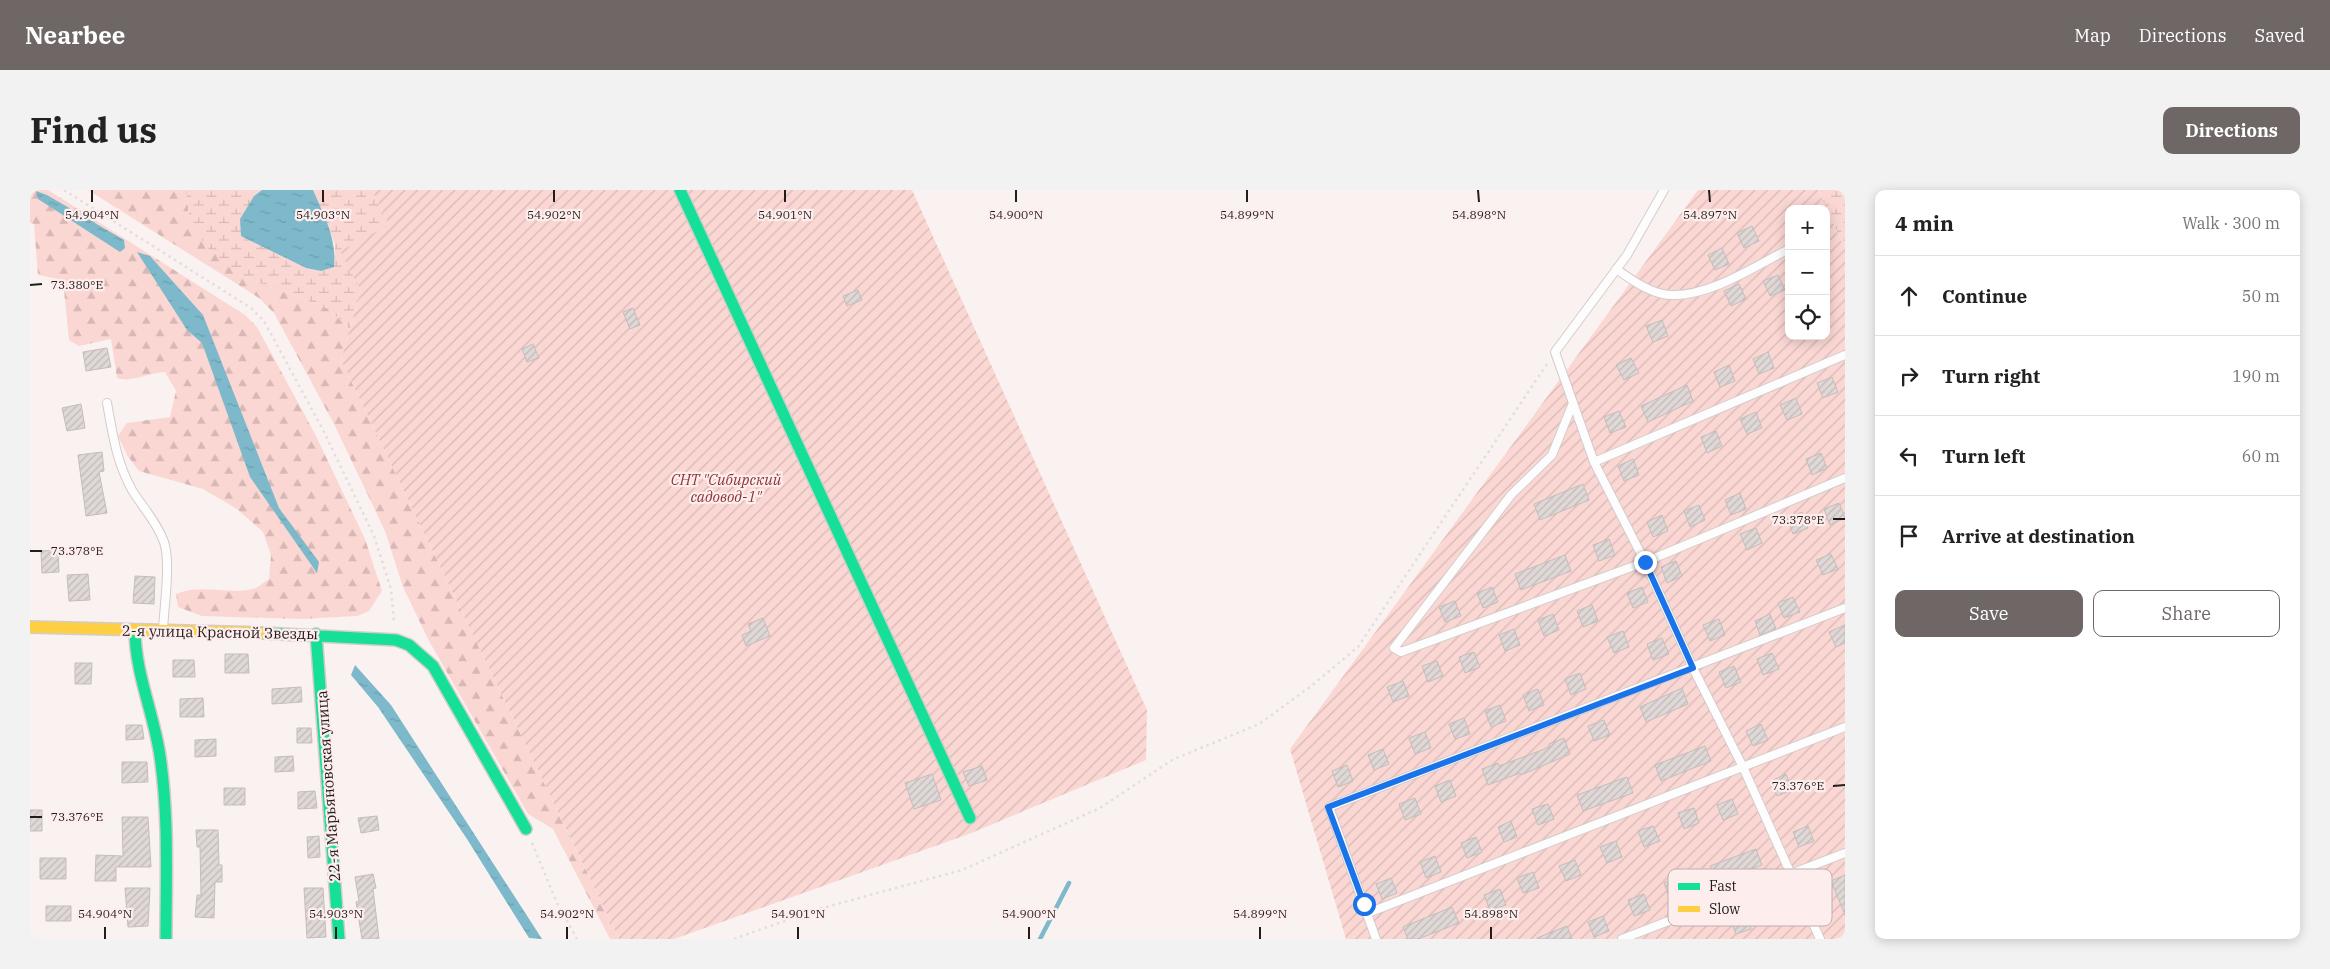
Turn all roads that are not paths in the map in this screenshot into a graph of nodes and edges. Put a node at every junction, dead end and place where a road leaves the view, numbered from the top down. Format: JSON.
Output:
{"nodes":[{"id":1,"x":680,"y":190,"type":"edge"},
{"id":2,"x":1664,"y":190,"type":"edge"},
{"id":3,"x":1787,"y":250,"type":"edge"},
{"id":4,"x":1616,"y":269,"type":"junction"},
{"id":5,"x":1845,"y":355,"type":"edge"},
{"id":6,"x":108,"y":403,"type":"dead end"},
{"id":7,"x":1573,"y":403,"type":"junction"},
{"id":8,"x":1594,"y":462,"type":"junction"},
{"id":9,"x":1845,"y":478,"type":"edge"},
{"id":10,"x":1645,"y":562,"type":"junction"},
{"id":11,"x":1845,"y":608,"type":"edge"},
{"id":12,"x":30,"y":627,"type":"edge"},
{"id":13,"x":135,"y":630,"type":"junction"},
{"id":14,"x":162,"y":631,"type":"junction"},
{"id":15,"x":316,"y":634,"type":"junction"},
{"id":16,"x":1693,"y":668,"type":"junction"},
{"id":17,"x":1845,"y":726,"type":"edge"},
{"id":18,"x":1743,"y":767,"type":"junction"},
{"id":19,"x":970,"y":818,"type":"dead end"},
{"id":20,"x":526,"y":829,"type":"road end"},
{"id":21,"x":1845,"y":852,"type":"edge"},
{"id":22,"x":1788,"y":869,"type":"edge"},
{"id":23,"x":1805,"y":869,"type":"edge"},
{"id":24,"x":1368,"y":913,"type":"junction"},
{"id":25,"x":1668,"y":922,"type":"edge"},
{"id":26,"x":1814,"y":926,"type":"edge"},
{"id":27,"x":166,"y":939,"type":"edge"},
{"id":28,"x":339,"y":939,"type":"edge"},
{"id":29,"x":1376,"y":939,"type":"edge"},
{"id":30,"x":1622,"y":939,"type":"edge"},
{"id":31,"x":1820,"y":939,"type":"edge"}],
"edges":[{"from":1,"to":19,"type":"street"},
{"from":2,"to":4,"type":"lane"},
{"from":3,"to":4,"type":"lane"},
{"from":4,"to":7,"type":"lane"},
{"from":5,"to":8,"type":"lane"},
{"from":6,"to":14,"type":"lane"},
{"from":7,"to":8,"type":"lane"},
{"from":7,"to":10,"type":"lane"},
{"from":8,"to":10,"type":"lane"},
{"from":9,"to":10,"type":"lane"},
{"from":10,"to":16,"type":"lane"},
{"from":11,"to":16,"type":"lane"},
{"from":12,"to":13,"type":"street","name":"2-я улица Красной Звезды"},
{"from":13,"to":14,"type":"street","name":"2-я улица Красной Звезды"},
{"from":13,"to":27,"type":"street"},
{"from":14,"to":15,"type":"street","name":"2-я улица Красной Звезды"},
{"from":15,"to":20,"type":"street","name":"2-я улица Красной Звезды"},
{"from":15,"to":28,"type":"street","name":"22-я Марьяновская улица"},
{"from":16,"to":18,"type":"lane"},
{"from":16,"to":24,"type":"lane"},
{"from":17,"to":18,"type":"lane"},
{"from":18,"to":22,"type":"lane"},
{"from":18,"to":24,"type":"lane"},
{"from":21,"to":23,"type":"lane"},
{"from":24,"to":29,"type":"lane"},
{"from":25,"to":30,"type":"lane"},
{"from":26,"to":31,"type":"lane"}]}
